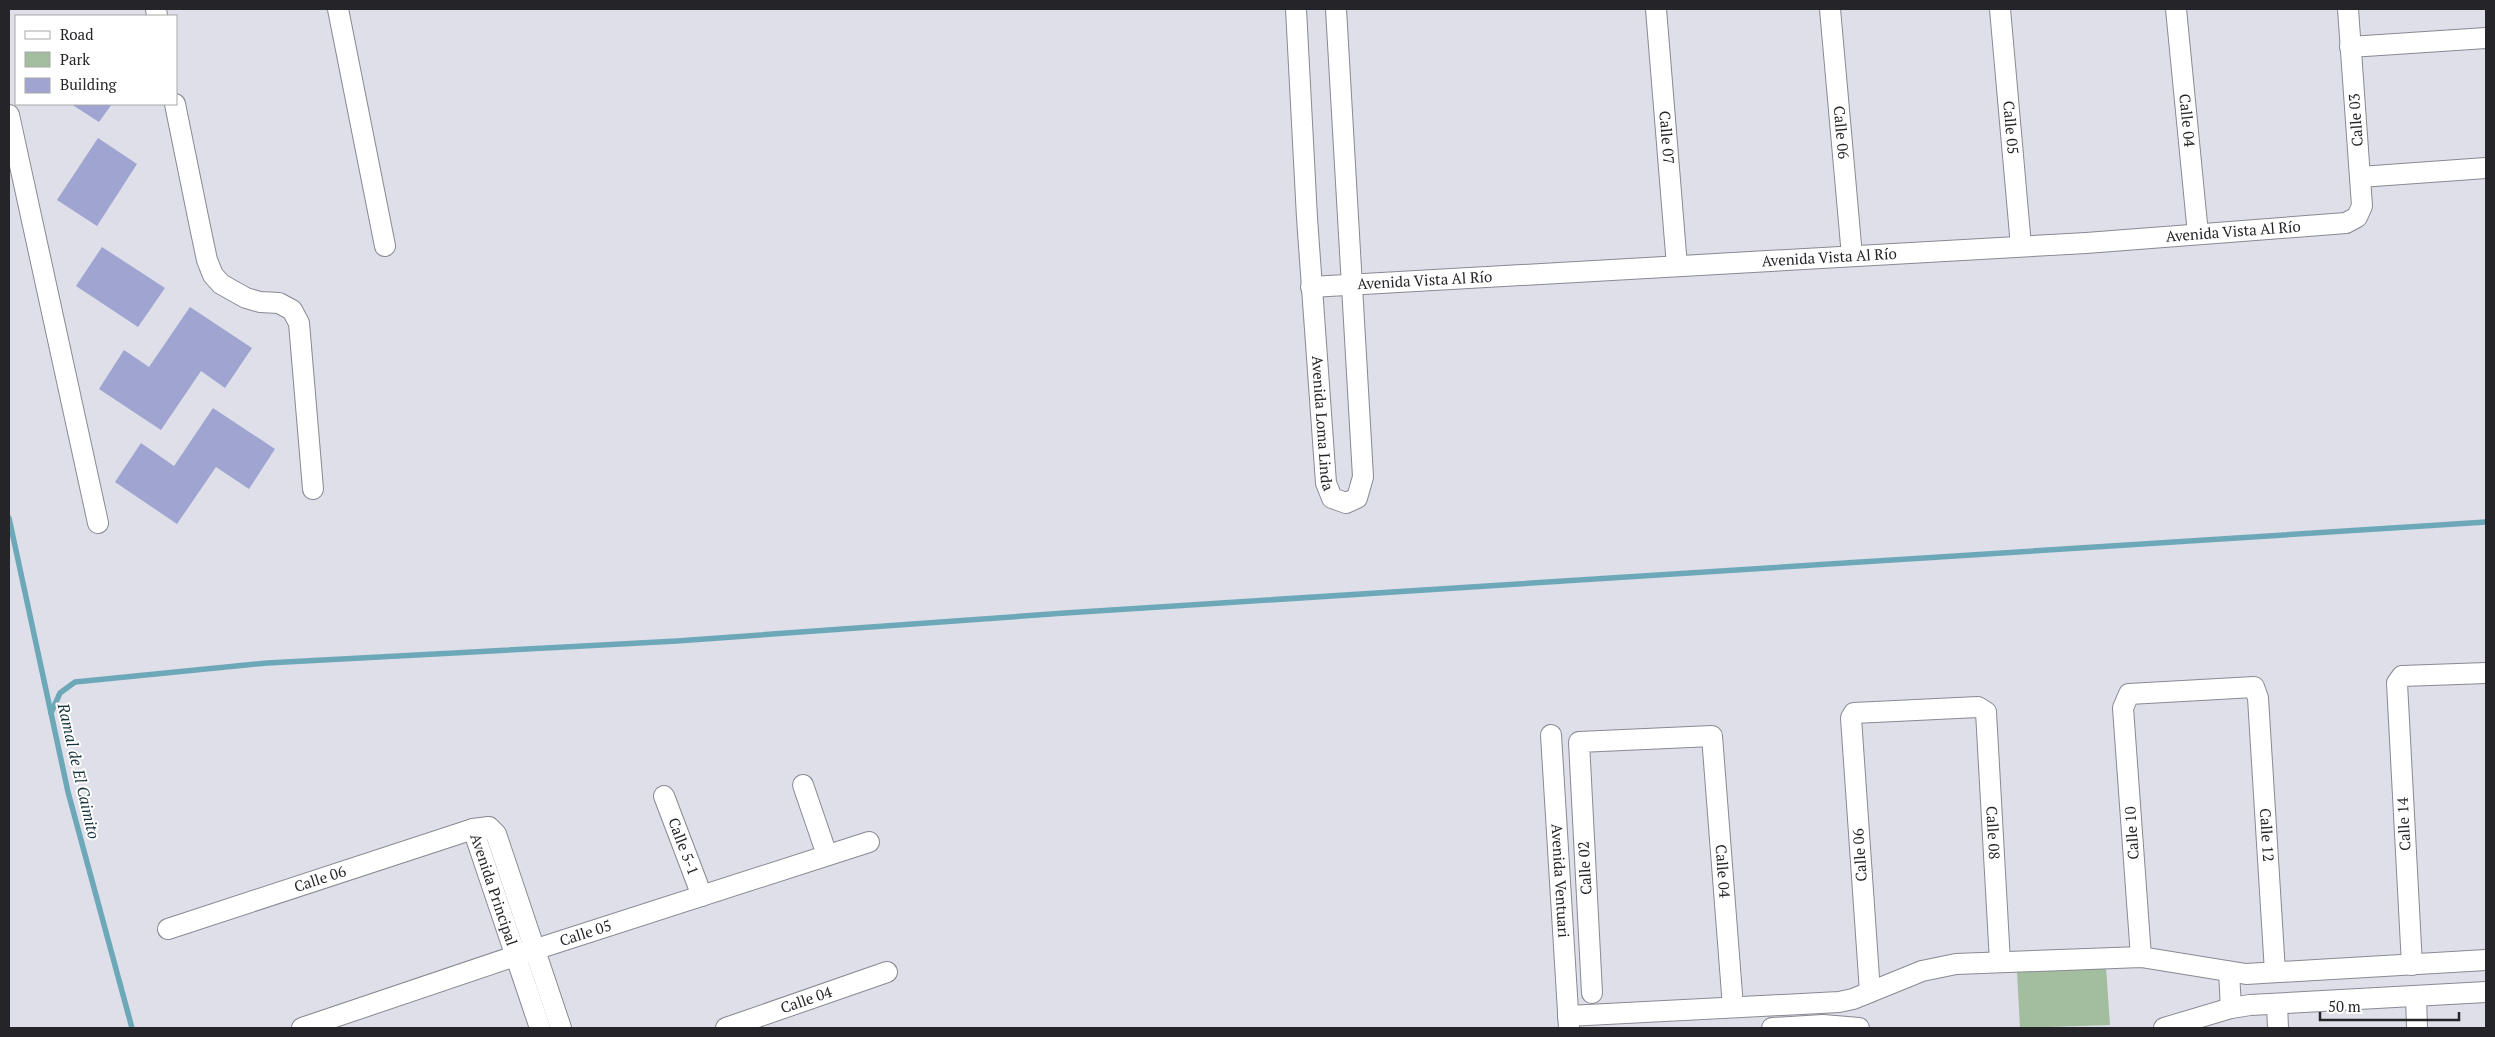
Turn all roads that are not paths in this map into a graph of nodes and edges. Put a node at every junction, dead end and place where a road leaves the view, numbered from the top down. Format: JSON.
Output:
{"nodes":[{"id":1,"x":338,"y":9,"type":"edge"},
{"id":2,"x":1296,"y":9,"type":"edge"},
{"id":3,"x":1336,"y":9,"type":"edge"},
{"id":4,"x":1656,"y":9,"type":"edge"},
{"id":5,"x":1830,"y":9,"type":"edge"},
{"id":6,"x":2000,"y":9,"type":"edge"},
{"id":7,"x":2176,"y":9,"type":"edge"},
{"id":8,"x":2348,"y":9,"type":"edge"},
{"id":9,"x":2486,"y":38,"type":"edge"},
{"id":10,"x":2350,"y":48,"type":"junction"},
{"id":11,"x":175,"y":105,"type":"edge"},
{"id":12,"x":9,"y":115,"type":"edge"},
{"id":13,"x":2486,"y":168,"type":"edge"},
{"id":14,"x":2360,"y":177,"type":"junction"},
{"id":15,"x":2346,"y":223,"type":"joint"},
{"id":16,"x":2198,"y":234,"type":"junction"},
{"id":17,"x":385,"y":246,"type":"dead end"},
{"id":18,"x":2021,"y":246,"type":"junction"},
{"id":19,"x":1852,"y":256,"type":"junction"},
{"id":20,"x":1677,"y":266,"type":"junction"},
{"id":21,"x":1350,"y":284,"type":"junction"},
{"id":22,"x":1311,"y":287,"type":"junction"},
{"id":23,"x":313,"y":489,"type":"dead end"},
{"id":24,"x":98,"y":523,"type":"dead end"},
{"id":25,"x":2486,"y":673,"type":"edge"},
{"id":26,"x":2258,"y":698,"type":"joint"},
{"id":27,"x":1978,"y":707,"type":"joint"},
{"id":28,"x":1550,"y":735,"type":"dead end"},
{"id":29,"x":1712,"y":736,"type":"joint"},
{"id":30,"x":803,"y":785,"type":"dead end"},
{"id":31,"x":664,"y":796,"type":"dead end"},
{"id":32,"x":473,"y":828,"type":"junction"},
{"id":33,"x":869,"y":842,"type":"dead end"},
{"id":34,"x":827,"y":855,"type":"junction"},
{"id":35,"x":702,"y":896,"type":"junction"},
{"id":36,"x":168,"y":929,"type":"dead end"},
{"id":37,"x":535,"y":950,"type":"junction"},
{"id":38,"x":516,"y":956,"type":"junction"},
{"id":39,"x":2141,"y":958,"type":"junction"},
{"id":40,"x":2486,"y":960,"type":"edge"},
{"id":41,"x":2000,"y":962,"type":"junction"},
{"id":42,"x":2412,"y":965,"type":"junction"},
{"id":43,"x":887,"y":972,"type":"dead end"},
{"id":44,"x":2229,"y":972,"type":"junction"},
{"id":45,"x":2275,"y":972,"type":"junction"},
{"id":46,"x":1870,"y":992,"type":"junction"},
{"id":47,"x":2486,"y":992,"type":"edge"},
{"id":48,"x":1592,"y":993,"type":"dead end"},
{"id":49,"x":2416,"y":996,"type":"junction"},
{"id":50,"x":1823,"y":1003,"type":"junction"},
{"id":51,"x":2277,"y":1004,"type":"junction"},
{"id":52,"x":1733,"y":1007,"type":"junction"},
{"id":53,"x":2231,"y":1008,"type":"junction"},
{"id":54,"x":1569,"y":1022,"type":"edge"},
{"id":55,"x":1823,"y":1025,"type":"junction"},
{"id":56,"x":302,"y":1028,"type":"edge"},
{"id":57,"x":540,"y":1028,"type":"edge"},
{"id":58,"x":561,"y":1028,"type":"edge"},
{"id":59,"x":726,"y":1028,"type":"edge"},
{"id":60,"x":1772,"y":1028,"type":"edge"},
{"id":61,"x":1860,"y":1028,"type":"edge"},
{"id":62,"x":2164,"y":1028,"type":"edge"},
{"id":63,"x":2278,"y":1028,"type":"edge"},
{"id":64,"x":2417,"y":1028,"type":"edge"}],
"edges":[{"from":1,"to":17,"type":"street"},
{"from":2,"to":22,"type":"street","name":"Avenida Loma Linda"},
{"from":3,"to":21,"type":"street","name":"Avenida Loma Linda"},
{"from":4,"to":20,"type":"street","name":"Calle 07"},
{"from":5,"to":19,"type":"street","name":"Calle 06"},
{"from":6,"to":18,"type":"street","name":"Calle 05"},
{"from":7,"to":16,"type":"street","name":"Calle 04"},
{"from":8,"to":10,"type":"street","name":"Calle 03"},
{"from":9,"to":10,"type":"street"},
{"from":10,"to":14,"type":"street","name":"Calle 03"},
{"from":11,"to":23,"type":"street"},
{"from":12,"to":24,"type":"street"},
{"from":13,"to":14,"type":"street"},
{"from":14,"to":15,"type":"street","name":"Calle 03"},
{"from":15,"to":16,"type":"street","name":"Avenida Vista Al Río"},
{"from":16,"to":18,"type":"street","name":"Avenida Vista Al Río"},
{"from":18,"to":19,"type":"street","name":"Avenida Vista Al Río"},
{"from":19,"to":20,"type":"street","name":"Avenida Vista Al Río"},
{"from":20,"to":21,"type":"street","name":"Avenida Vista Al Río"},
{"from":21,"to":22,"type":"street","name":"Avenida Vista Al Río"},
{"from":21,"to":22,"type":"street","name":"Avenida Loma Linda"},
{"from":25,"to":42,"type":"street","name":"Calle 14"},
{"from":26,"to":39,"type":"street","name":"Calle 10"},
{"from":26,"to":45,"type":"street","name":"Calle 12"},
{"from":27,"to":41,"type":"street","name":"Calle 08"},
{"from":27,"to":46,"type":"street","name":"Calle 06"},
{"from":28,"to":54,"type":"street","name":"Avenida Ventuari"},
{"from":29,"to":48,"type":"street","name":"Calle 02"},
{"from":29,"to":52,"type":"street","name":"Calle 04"},
{"from":30,"to":34,"type":"street"},
{"from":31,"to":35,"type":"street","name":"Calle 5-1"},
{"from":32,"to":36,"type":"street","name":"Calle 06"},
{"from":32,"to":37,"type":"street","name":"Avenida Principal"},
{"from":32,"to":38,"type":"street","name":"Avenida Principal"},
{"from":33,"to":34,"type":"street","name":"Calle 05"},
{"from":34,"to":35,"type":"street","name":"Calle 05"},
{"from":35,"to":37,"type":"street","name":"Calle 05"},
{"from":37,"to":38,"type":"street","name":"Calle 05"},
{"from":37,"to":58,"type":"street","name":"Avenida Principal"},
{"from":38,"to":56,"type":"street","name":"Calle 05"},
{"from":38,"to":57,"type":"street","name":"Avenida Principal"},
{"from":39,"to":41,"type":"street"},
{"from":39,"to":44,"type":"street"},
{"from":40,"to":42,"type":"street"},
{"from":41,"to":46,"type":"street"},
{"from":42,"to":45,"type":"street"},
{"from":43,"to":59,"type":"street","name":"Calle 04"},
{"from":44,"to":45,"type":"street"},
{"from":44,"to":53,"type":"street"},
{"from":46,"to":50,"type":"street"},
{"from":47,"to":49,"type":"street"},
{"from":49,"to":51,"type":"street"},
{"from":49,"to":64,"type":"street"},
{"from":50,"to":52,"type":"street"},
{"from":50,"to":55,"type":"street"},
{"from":51,"to":53,"type":"street"},
{"from":51,"to":63,"type":"street"},
{"from":52,"to":54,"type":"street"},
{"from":53,"to":62,"type":"street"},
{"from":55,"to":60,"type":"street"},
{"from":55,"to":61,"type":"street"}]}
